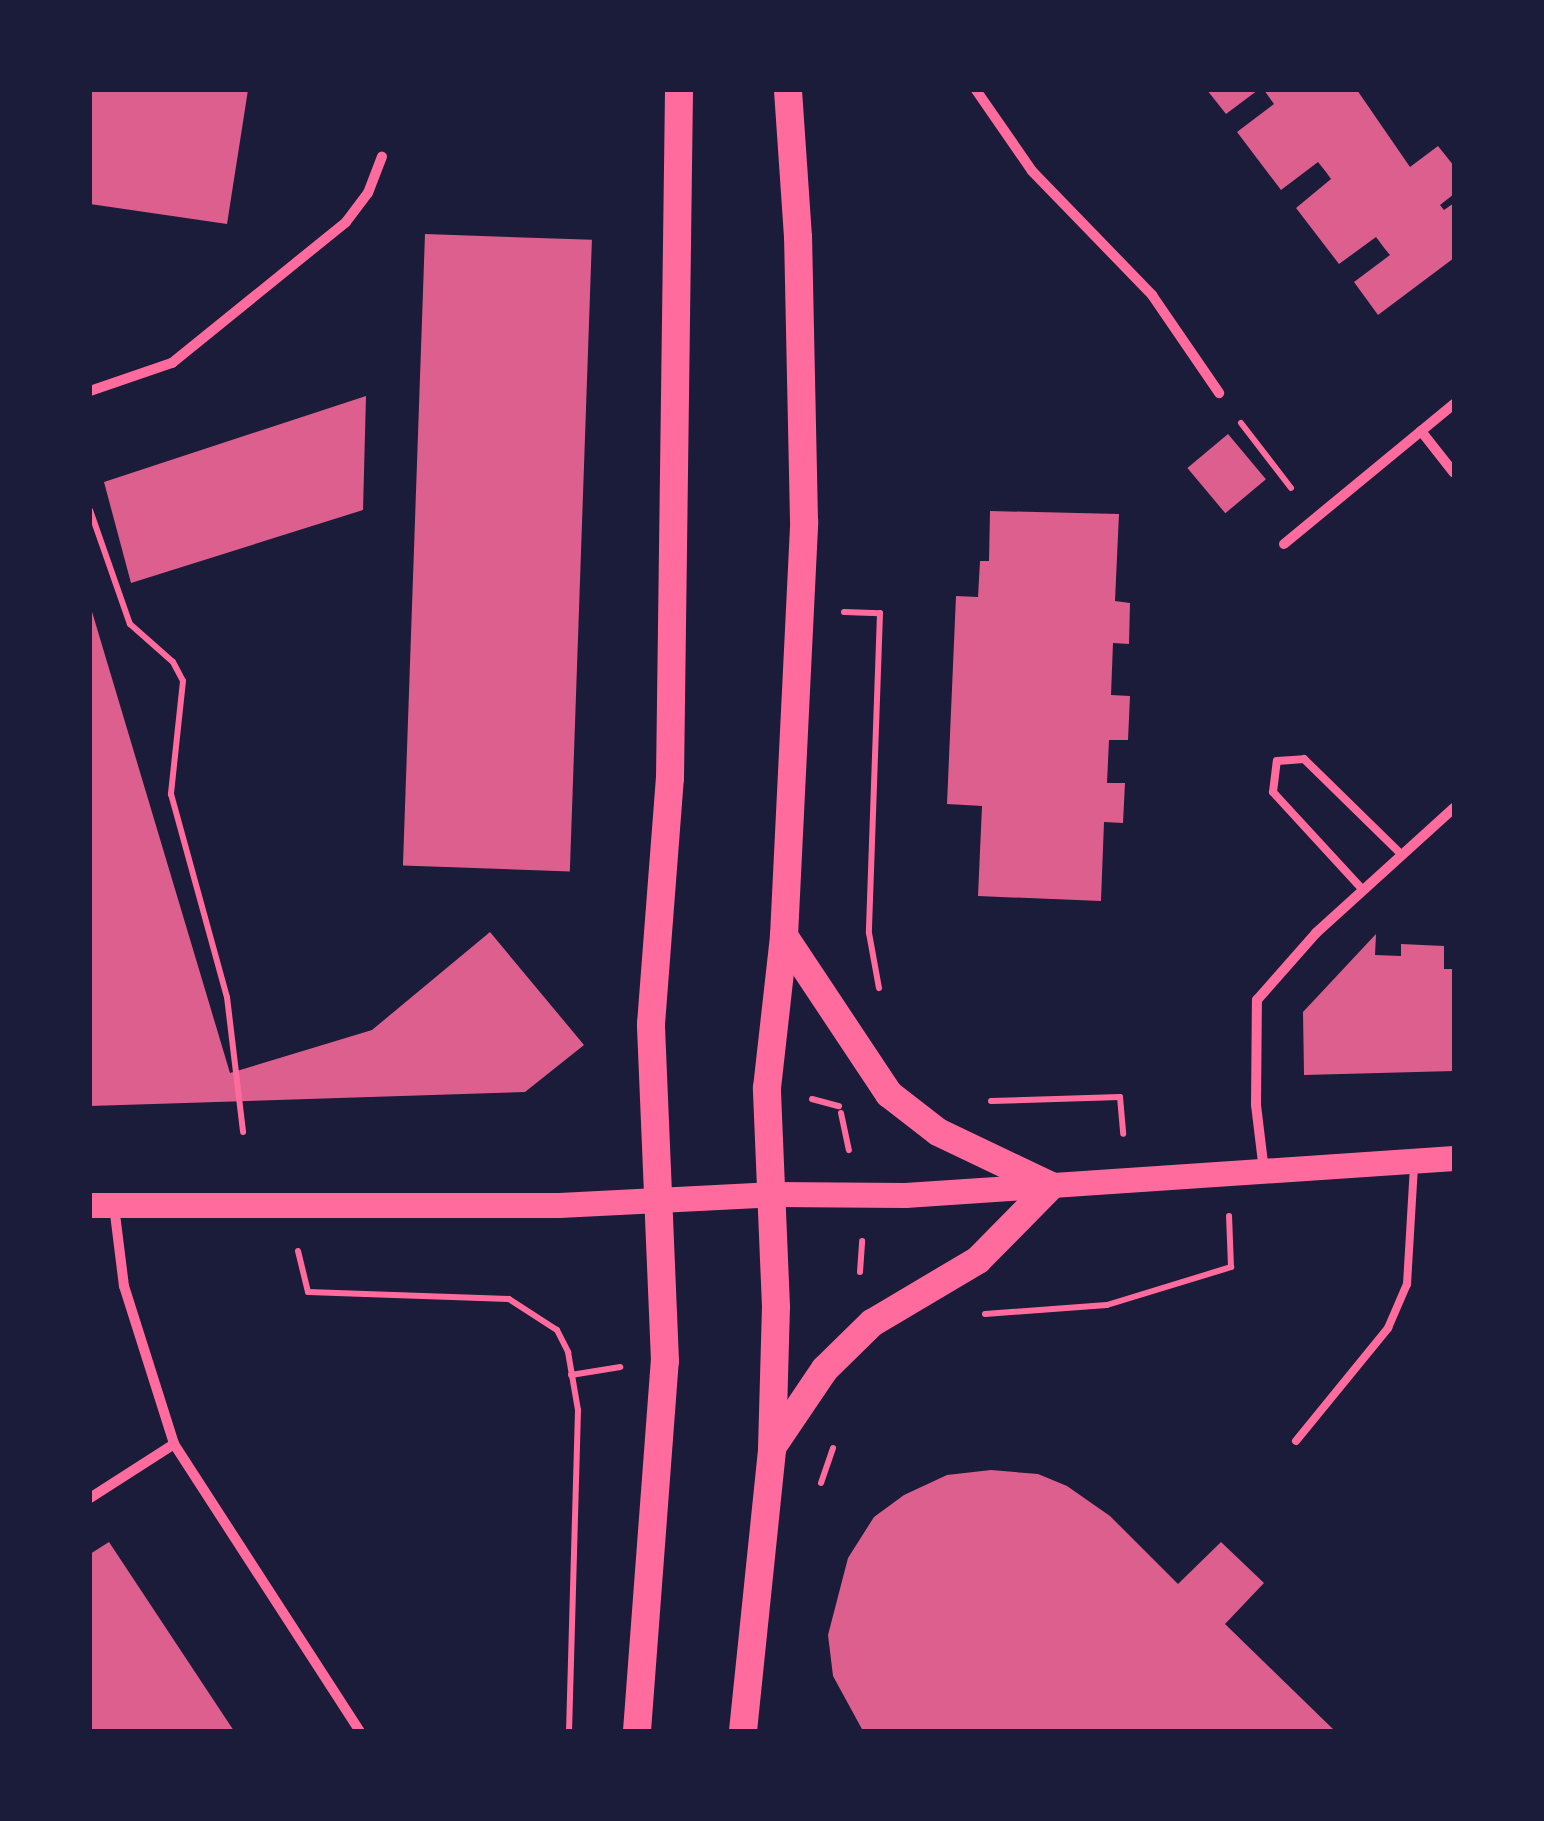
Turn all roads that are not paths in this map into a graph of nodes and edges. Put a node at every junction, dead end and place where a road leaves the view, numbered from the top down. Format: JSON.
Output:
{"nodes":[{"id":1,"x":679,"y":90,"type":"edge"},
{"id":2,"x":788,"y":90,"type":"edge"},
{"id":3,"x":976,"y":90,"type":"edge"},
{"id":4,"x":382,"y":157,"type":"dead end"},
{"id":5,"x":90,"y":391,"type":"edge"},
{"id":6,"x":1219,"y":394,"type":"road end"},
{"id":7,"x":1454,"y":404,"type":"edge"},
{"id":8,"x":1421,"y":431,"type":"junction"},
{"id":9,"x":1454,"y":473,"type":"edge"},
{"id":10,"x":1284,"y":544,"type":"dead end"},
{"id":11,"x":1454,"y":808,"type":"edge"},
{"id":12,"x":1402,"y":855,"type":"junction"},
{"id":13,"x":1363,"y":890,"type":"junction"},
{"id":14,"x":784,"y":936,"type":"junction"},
{"id":15,"x":1454,"y":1158,"type":"edge"},
{"id":16,"x":1414,"y":1162,"type":"junction"},
{"id":17,"x":1264,"y":1172,"type":"junction"},
{"id":18,"x":1051,"y":1186,"type":"junction"},
{"id":19,"x":774,"y":1194,"type":"junction"},
{"id":20,"x":662,"y":1200,"type":"junction"},
{"id":21,"x":102,"y":1205,"type":"edge"},
{"id":22,"x":1296,"y":1440,"type":"dead end"},
{"id":23,"x":174,"y":1444,"type":"junction"},
{"id":24,"x":772,"y":1448,"type":"junction"},
{"id":25,"x":90,"y":1498,"type":"edge"},
{"id":26,"x":360,"y":1731,"type":"edge"},
{"id":27,"x":637,"y":1731,"type":"edge"},
{"id":28,"x":743,"y":1731,"type":"edge"}],
"edges":[{"from":1,"to":20,"type":"highway"},
{"from":2,"to":14,"type":"highway"},
{"from":3,"to":6,"type":"street"},
{"from":4,"to":5,"type":"street"},
{"from":7,"to":8,"type":"street"},
{"from":8,"to":9,"type":"street"},
{"from":8,"to":10,"type":"street"},
{"from":11,"to":12,"type":"street"},
{"from":12,"to":13,"type":"street"},
{"from":12,"to":13,"type":"lane"},
{"from":13,"to":17,"type":"street"},
{"from":14,"to":18,"type":"highway"},
{"from":14,"to":19,"type":"highway"},
{"from":15,"to":16,"type":"main road"},
{"from":16,"to":17,"type":"main road"},
{"from":16,"to":22,"type":"lane"},
{"from":17,"to":18,"type":"main road"},
{"from":18,"to":19,"type":"main road"},
{"from":18,"to":24,"type":"highway"},
{"from":19,"to":20,"type":"main road"},
{"from":19,"to":24,"type":"highway"},
{"from":20,"to":21,"type":"main road"},
{"from":20,"to":27,"type":"highway"},
{"from":21,"to":23,"type":"street"},
{"from":23,"to":25,"type":"street"},
{"from":23,"to":26,"type":"street"},
{"from":24,"to":28,"type":"highway"}]}
